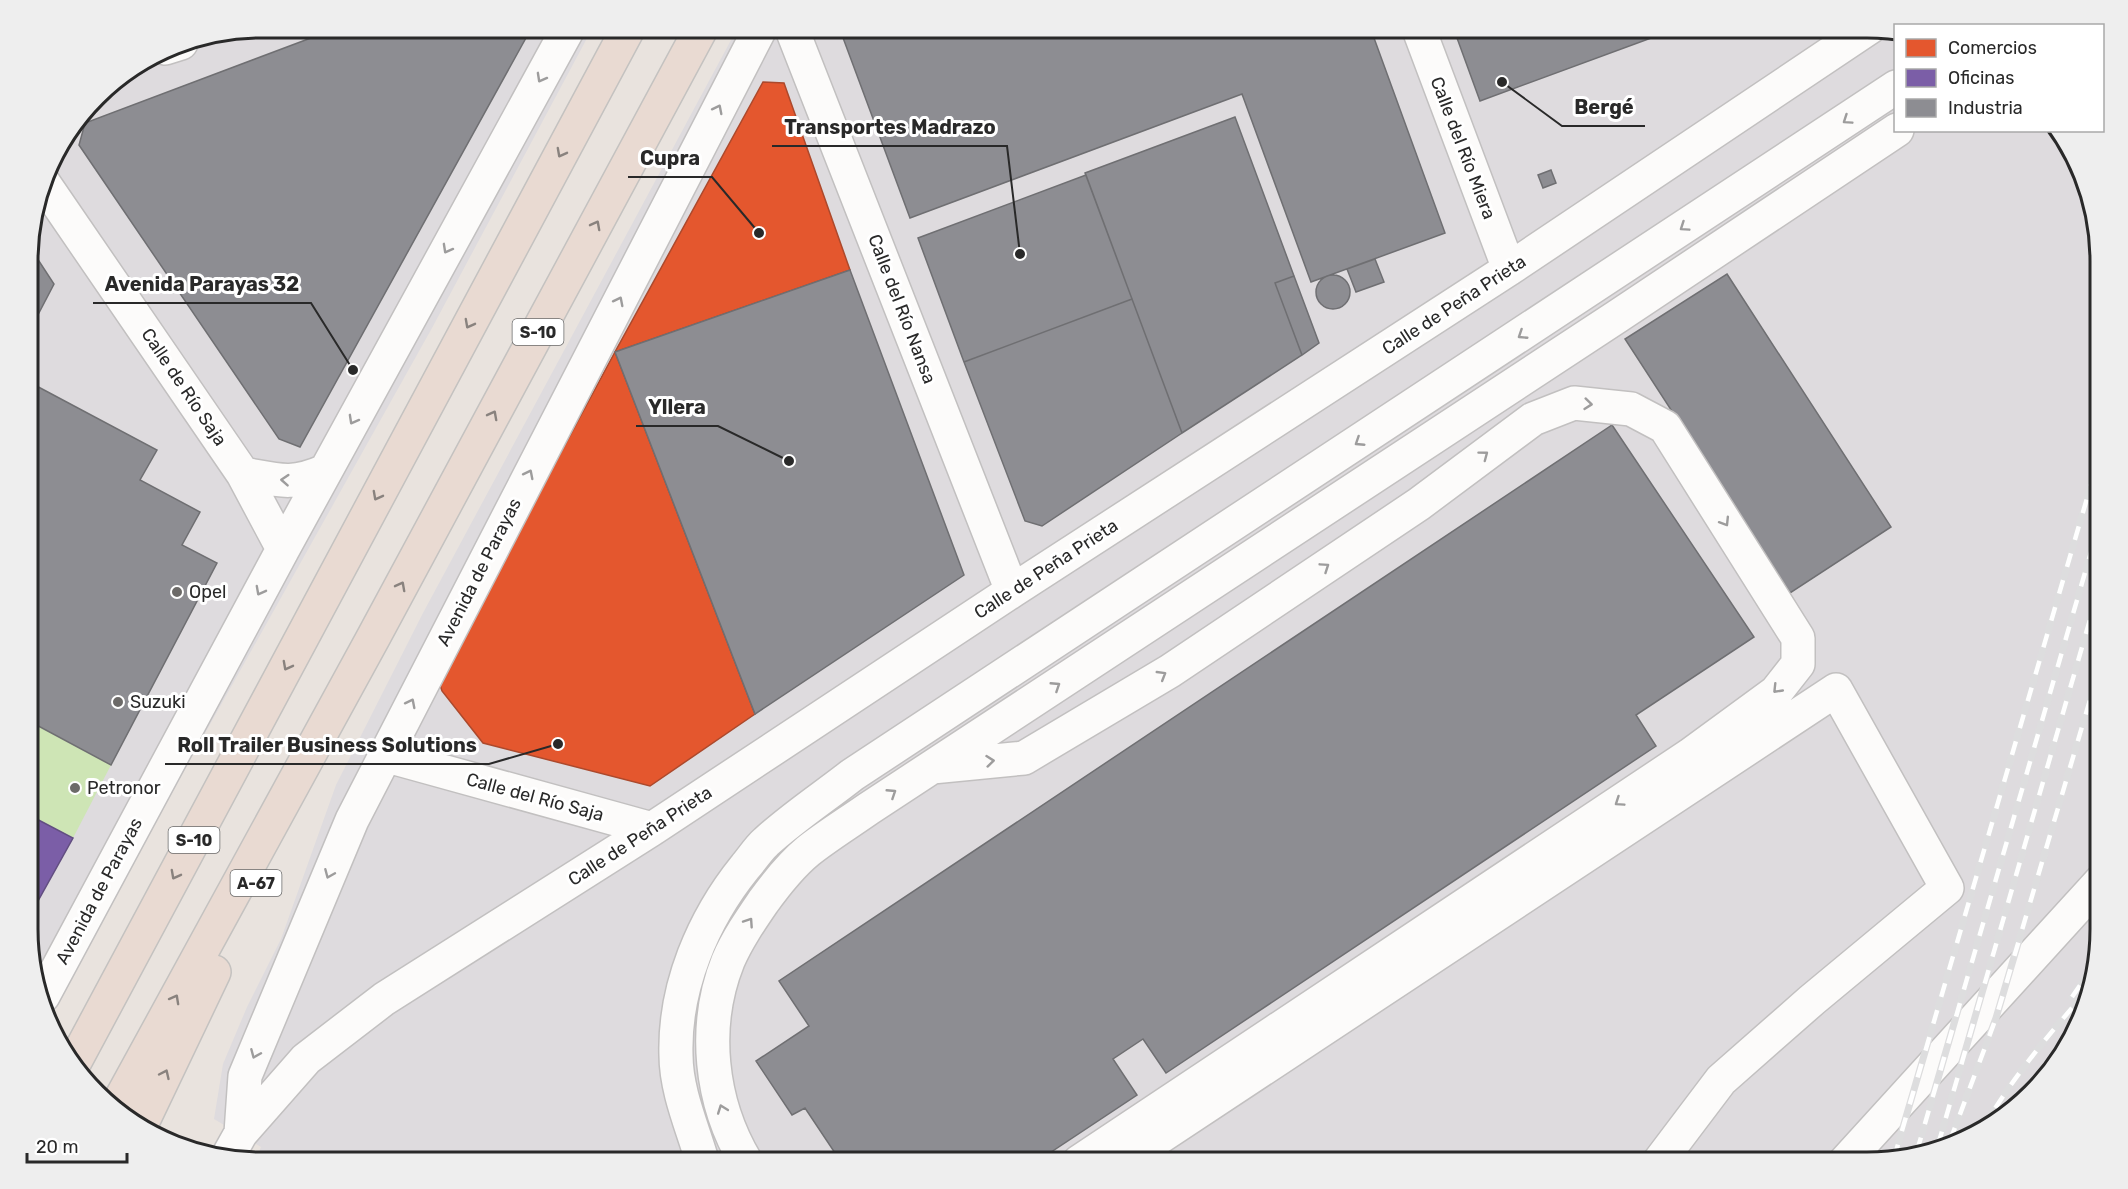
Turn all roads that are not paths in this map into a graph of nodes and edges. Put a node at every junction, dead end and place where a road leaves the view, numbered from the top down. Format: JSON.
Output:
{"nodes":[{"id":1,"x":563,"y":38,"type":"edge"},
{"id":2,"x":622,"y":38,"type":"edge"},
{"id":3,"x":696,"y":38,"type":"edge"},
{"id":4,"x":754,"y":38,"type":"edge"},
{"id":5,"x":795,"y":38,"type":"edge"},
{"id":6,"x":1422,"y":38,"type":"edge"},
{"id":7,"x":1854,"y":38,"type":"edge"},
{"id":8,"x":1894,"y":88,"type":"edge"},
{"id":9,"x":1894,"y":132,"type":"edge"},
{"id":10,"x":49,"y":189,"type":"edge"},
{"id":11,"x":1509,"y":269,"type":"junction"},
{"id":12,"x":1510,"y":388,"type":"junction"},
{"id":13,"x":1533,"y":419,"type":"junction"},
{"id":14,"x":326,"y":471,"type":"junction"},
{"id":15,"x":243,"y":474,"type":"junction"},
{"id":16,"x":283,"y":549,"type":"junction"},
{"id":17,"x":1012,"y":591,"type":"junction"},
{"id":18,"x":373,"y":638,"type":"junction"},
{"id":19,"x":1010,"y":716,"type":"junction"},
{"id":20,"x":384,"y":755,"type":"junction"},
{"id":21,"x":1024,"y":758,"type":"junction"},
{"id":22,"x":932,"y":767,"type":"junction"},
{"id":23,"x":651,"y":829,"type":"junction"},
{"id":24,"x":2090,"y":892,"type":"edge"},
{"id":25,"x":46,"y":990,"type":"edge"},
{"id":26,"x":78,"y":1056,"type":"edge"},
{"id":27,"x":120,"y":1101,"type":"edge"},
{"id":28,"x":144,"y":1119,"type":"edge"},
{"id":29,"x":234,"y":1145,"type":"edge"},
{"id":30,"x":699,"y":1152,"type":"edge"},
{"id":31,"x":740,"y":1152,"type":"edge"},
{"id":32,"x":1094,"y":1152,"type":"edge"},
{"id":33,"x":1137,"y":1152,"type":"edge"},
{"id":34,"x":1667,"y":1152,"type":"edge"},
{"id":35,"x":1854,"y":1152,"type":"edge"}],
"edges":[{"from":1,"to":14,"type":"street","name":"Avenida de Parayas","one_way":true},
{"from":2,"to":26,"type":"highway","number":"S-10","one_way":true},
{"from":18,"to":3,"type":"highway","number":"S-10","one_way":true},
{"from":20,"to":4,"type":"street","name":"Avenida de Parayas","one_way":true},
{"from":5,"to":17,"type":"street","name":"Calle del Río Nansa"},
{"from":6,"to":11,"type":"street","name":"Calle del Río Miera"},
{"from":7,"to":11,"type":"street","name":"Calle de Peña Prieta"},
{"from":8,"to":30,"type":"street","one_way":true},
{"from":9,"to":12,"type":"street"},
{"from":10,"to":15,"type":"street","name":"Calle de Río Saja"},
{"from":11,"to":17,"type":"street","name":"Calle de Peña Prieta"},
{"from":12,"to":13,"type":"street"},
{"from":19,"to":12,"type":"street","one_way":true},
{"from":21,"to":13,"type":"street","one_way":true},
{"from":13,"to":32,"type":"street","one_way":true},
{"from":14,"to":15,"type":"street","one_way":true},
{"from":14,"to":16,"type":"street","name":"Avenida de Parayas"},
{"from":15,"to":16,"type":"street","name":"Calle de Río Saja"},
{"from":16,"to":25,"type":"street","name":"Avenida de Parayas","one_way":true},
{"from":17,"to":23,"type":"street","name":"Calle de Peña Prieta"},
{"from":27,"to":18,"type":"highway","number":"S-10","one_way":true},
{"from":28,"to":18,"type":"highway","number":"A-67","one_way":true},
{"from":19,"to":21,"type":"street"},
{"from":19,"to":22,"type":"street"},
{"from":20,"to":23,"type":"street","name":"Calle del Río Saja"},
{"from":20,"to":29,"type":"street","name":"Avenida de Parayas","one_way":true},
{"from":22,"to":21,"type":"street","one_way":true},
{"from":31,"to":22,"type":"street","one_way":true},
{"from":23,"to":29,"type":"street","name":"Calle de Peña Prieta"},
{"from":24,"to":35,"type":"street"},
{"from":33,"to":34,"type":"street"}]}
